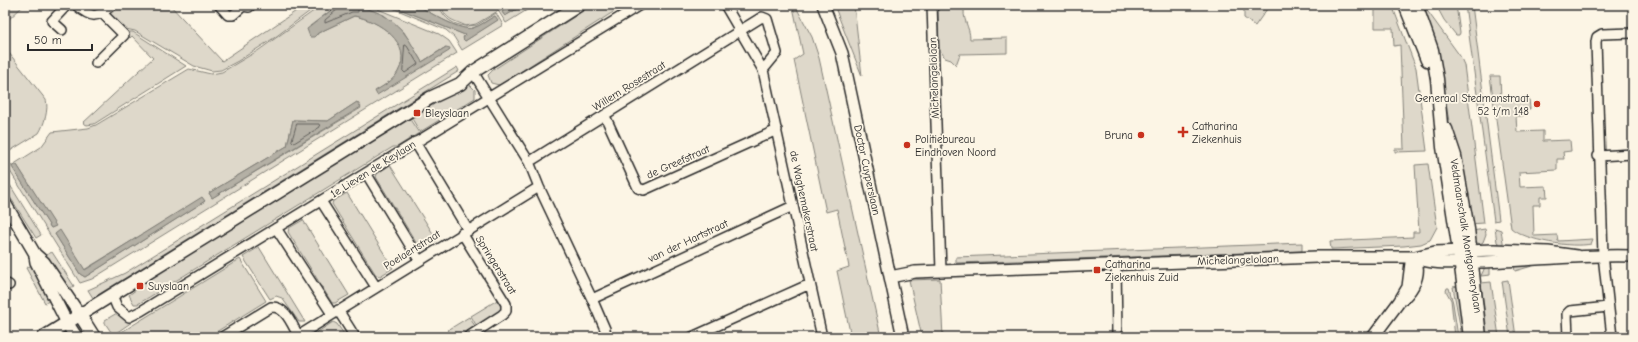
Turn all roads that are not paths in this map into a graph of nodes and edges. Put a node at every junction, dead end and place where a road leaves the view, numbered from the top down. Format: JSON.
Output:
{"nodes":[{"id":1,"x":67,"y":5,"type":"edge"},
{"id":2,"x":76,"y":5,"type":"edge"},
{"id":3,"x":112,"y":5,"type":"edge"},
{"id":4,"x":219,"y":5,"type":"edge"},
{"id":5,"x":251,"y":5,"type":"edge"},
{"id":6,"x":579,"y":5,"type":"edge"},
{"id":7,"x":640,"y":5,"type":"edge"},
{"id":8,"x":725,"y":5,"type":"edge"},
{"id":9,"x":823,"y":5,"type":"edge"},
{"id":10,"x":932,"y":5,"type":"edge"},
{"id":11,"x":1405,"y":5,"type":"edge"},
{"id":12,"x":1416,"y":5,"type":"edge"},
{"id":13,"x":102,"y":13,"type":"junction"},
{"id":14,"x":62,"y":30,"type":"dead end"},
{"id":15,"x":741,"y":30,"type":"junction"},
{"id":16,"x":1633,"y":33,"type":"edge"},
{"id":17,"x":96,"y":63,"type":"dead end"},
{"id":18,"x":763,"y":70,"type":"junction"},
{"id":19,"x":473,"y":72,"type":"junction"},
{"id":20,"x":1437,"y":79,"type":"junction"},
{"id":21,"x":488,"y":99,"type":"junction"},
{"id":22,"x":605,"y":116,"type":"junction"},
{"id":23,"x":777,"y":130,"type":"junction"},
{"id":24,"x":415,"y":142,"type":"junction"},
{"id":25,"x":1633,"y":154,"type":"edge"},
{"id":26,"x":1598,"y":156,"type":"junction"},
{"id":27,"x":529,"y":162,"type":"junction"},
{"id":28,"x":366,"y":173,"type":"junction"},
{"id":29,"x":539,"y":187,"type":"junction"},
{"id":30,"x":321,"y":201,"type":"junction"},
{"id":31,"x":5,"y":203,"type":"edge"},
{"id":32,"x":793,"y":206,"type":"junction"},
{"id":33,"x":276,"y":228,"type":"junction"},
{"id":34,"x":465,"y":232,"type":"junction"},
{"id":35,"x":35,"y":254,"type":"junction"},
{"id":36,"x":1603,"y":255,"type":"junction"},
{"id":37,"x":1633,"y":256,"type":"edge"},
{"id":38,"x":1415,"y":257,"type":"junction"},
{"id":39,"x":1466,"y":257,"type":"junction"},
{"id":40,"x":419,"y":260,"type":"junction"},
{"id":41,"x":1116,"y":264,"type":"junction"},
{"id":42,"x":941,"y":271,"type":"junction"},
{"id":43,"x":890,"y":277,"type":"junction"},
{"id":44,"x":810,"y":284,"type":"junction"},
{"id":45,"x":376,"y":287,"type":"junction"},
{"id":46,"x":112,"y":295,"type":"junction"},
{"id":47,"x":592,"y":298,"type":"junction"},
{"id":48,"x":1608,"y":307,"type":"junction"},
{"id":49,"x":335,"y":312,"type":"junction"},
{"id":50,"x":80,"y":315,"type":"junction"},
{"id":51,"x":67,"y":323,"type":"junction"},
{"id":52,"x":1378,"y":335,"type":"edge"},
{"id":53,"x":299,"y":336,"type":"edge"},
{"id":54,"x":44,"y":337,"type":"edge"},
{"id":55,"x":76,"y":337,"type":"edge"},
{"id":56,"x":94,"y":337,"type":"edge"},
{"id":57,"x":222,"y":337,"type":"edge"},
{"id":58,"x":355,"y":337,"type":"edge"},
{"id":59,"x":468,"y":337,"type":"edge"},
{"id":60,"x":606,"y":337,"type":"edge"},
{"id":61,"x":692,"y":337,"type":"edge"},
{"id":62,"x":822,"y":337,"type":"edge"},
{"id":63,"x":903,"y":337,"type":"edge"},
{"id":64,"x":1118,"y":337,"type":"edge"},
{"id":65,"x":1470,"y":337,"type":"edge"},
{"id":66,"x":1480,"y":337,"type":"edge"},
{"id":67,"x":1568,"y":337,"type":"edge"},
{"id":68,"x":1612,"y":337,"type":"edge"}],
"edges":[{"from":1,"to":14,"type":"street"},
{"from":2,"to":13,"type":"street"},
{"from":3,"to":13,"type":"street"},
{"from":4,"to":5,"type":"street"},
{"from":6,"to":19,"type":"main road"},
{"from":7,"to":21,"type":"street","name":"1e Lieven de Keylaan"},
{"from":8,"to":15,"type":"street","name":"de Waghemakerstraat"},
{"from":9,"to":43,"type":"street","name":"Doctor Cuyperslaan"},
{"from":10,"to":42,"type":"street","name":"Michelangelolaan"},
{"from":11,"to":20,"type":"main road","name":"Veldmaarschalk Montgomerylaan"},
{"from":12,"to":20,"type":"main road","name":"Veldmaarschalk Montgomerylaan"},
{"from":13,"to":17,"type":"street"},
{"from":15,"to":18,"type":"street","name":"de Waghemakerstraat"},
{"from":15,"to":18,"type":"street"},
{"from":15,"to":22,"type":"street","name":"Willem Rosestraat"},
{"from":16,"to":26,"type":"street"},
{"from":18,"to":23,"type":"street","name":"de Waghemakerstraat"},
{"from":19,"to":21,"type":"street"},
{"from":19,"to":46,"type":"main road"},
{"from":20,"to":39,"type":"main road","name":"Veldmaarschalk Montgomerylaan"},
{"from":21,"to":24,"type":"street","name":"1e Lieven de Keylaan"},
{"from":21,"to":27,"type":"street"},
{"from":22,"to":23,"type":"street","name":"de Greefstraat"},
{"from":22,"to":27,"type":"street","name":"Willem Rosestraat"},
{"from":23,"to":32,"type":"street","name":"de Waghemakerstraat"},
{"from":24,"to":28,"type":"street","name":"1e Lieven de Keylaan"},
{"from":24,"to":34,"type":"street"},
{"from":25,"to":26,"type":"street"},
{"from":26,"to":36,"type":"street"},
{"from":27,"to":29,"type":"street"},
{"from":28,"to":30,"type":"street","name":"1e Lieven de Keylaan"},
{"from":28,"to":40,"type":"street"},
{"from":29,"to":34,"type":"street","name":"Poelaertstraat"},
{"from":29,"to":47,"type":"street"},
{"from":30,"to":33,"type":"street","name":"1e Lieven de Keylaan"},
{"from":30,"to":45,"type":"street"},
{"from":31,"to":35,"type":"street"},
{"from":32,"to":44,"type":"street","name":"de Waghemakerstraat"},
{"from":32,"to":47,"type":"street","name":"van der Hartstraat"},
{"from":33,"to":46,"type":"street","name":"1e Lieven de Keylaan"},
{"from":33,"to":49,"type":"street"},
{"from":34,"to":40,"type":"street","name":"Poelaertstraat"},
{"from":34,"to":59,"type":"street","name":"Springerstraat"},
{"from":35,"to":50,"type":"street"},
{"from":35,"to":51,"type":"street"},
{"from":36,"to":37,"type":"street","name":"Michelangelolaan"},
{"from":36,"to":39,"type":"street","name":"Michelangelolaan"},
{"from":36,"to":48,"type":"street"},
{"from":38,"to":39,"type":"street","name":"Michelangelolaan"},
{"from":38,"to":41,"type":"street","name":"Michelangelolaan"},
{"from":38,"to":52,"type":"street"},
{"from":39,"to":65,"type":"main road","name":"Veldmaarschalk Montgomerylaan"},
{"from":39,"to":66,"type":"main road","name":"Veldmaarschalk Montgomerylaan"},
{"from":40,"to":45,"type":"street","name":"Poelaertstraat"},
{"from":41,"to":42,"type":"street","name":"Michelangelolaan"},
{"from":41,"to":64,"type":"street"},
{"from":42,"to":43,"type":"street","name":"Michelangelolaan"},
{"from":43,"to":63,"type":"street","name":"Doctor Cuyperslaan"},
{"from":44,"to":61,"type":"street"},
{"from":44,"to":62,"type":"street","name":"de Waghemakerstraat"},
{"from":45,"to":49,"type":"street","name":"Poelaertstraat"},
{"from":46,"to":50,"type":"main road"},
{"from":47,"to":60,"type":"street"},
{"from":48,"to":67,"type":"street"},
{"from":48,"to":68,"type":"street"},
{"from":49,"to":53,"type":"street","name":"Poelaertstraat"},
{"from":49,"to":58,"type":"street"},
{"from":50,"to":51,"type":"main road"},
{"from":50,"to":56,"type":"main road"},
{"from":51,"to":54,"type":"main road"},
{"from":51,"to":55,"type":"main road"},
{"from":53,"to":57,"type":"street"}]}
